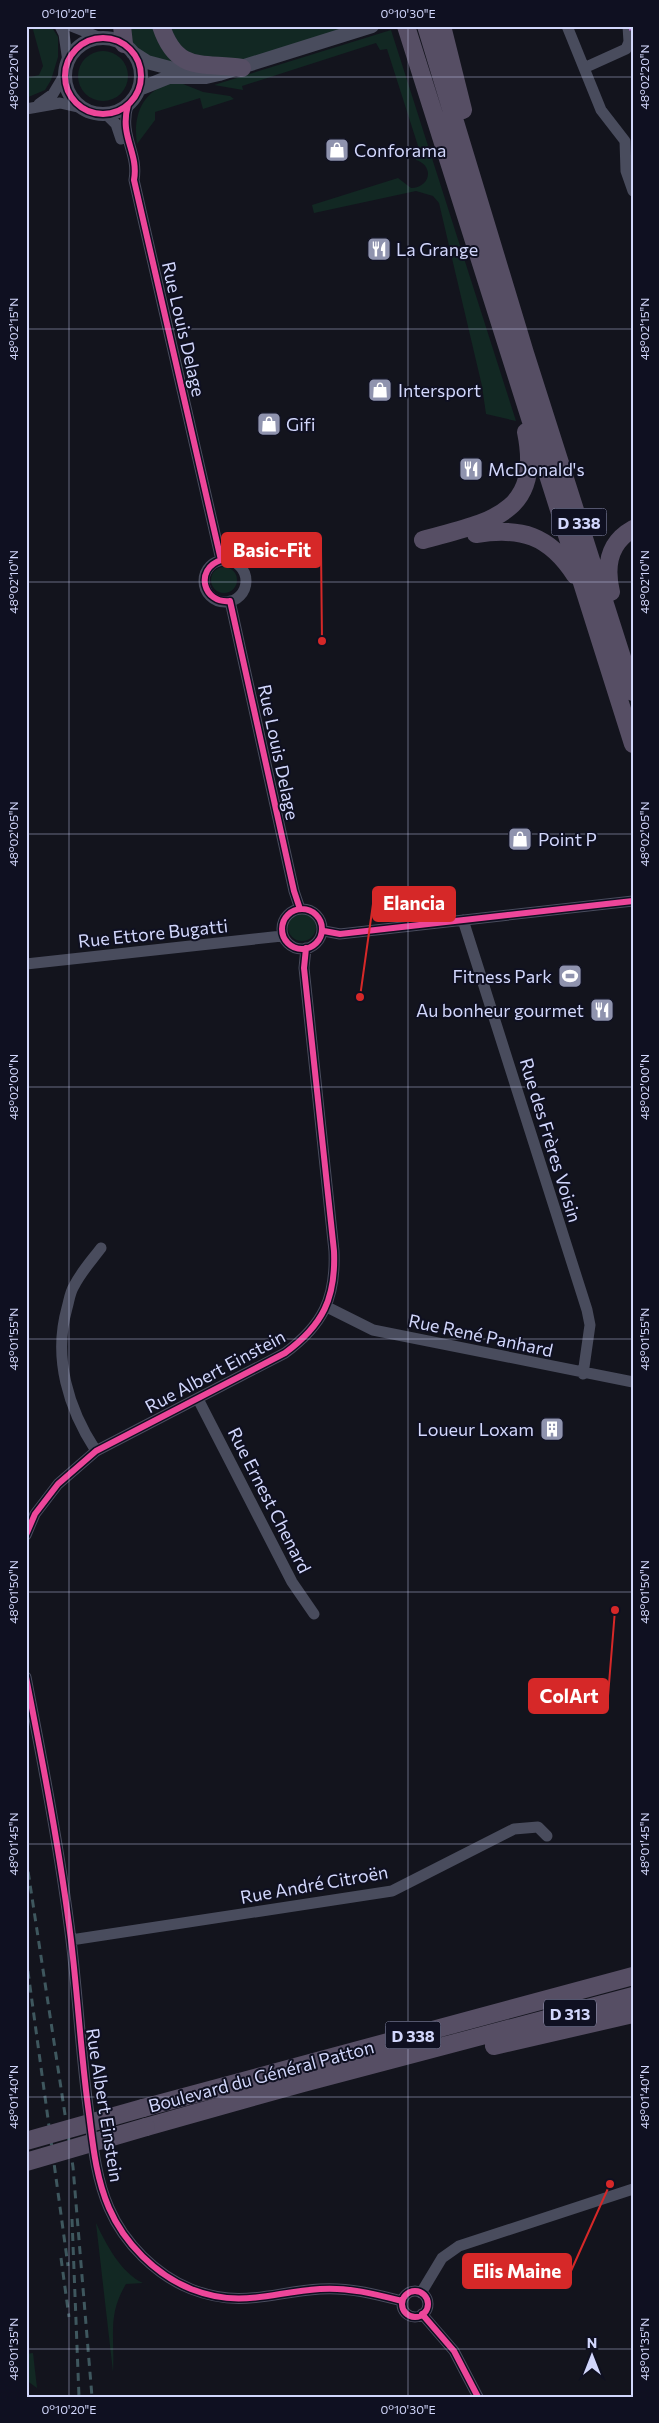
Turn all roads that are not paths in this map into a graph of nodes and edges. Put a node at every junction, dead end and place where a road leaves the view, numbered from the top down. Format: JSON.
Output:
{"nodes":[{"id":1,"x":60,"y":26,"type":"edge"},
{"id":2,"x":71,"y":26,"type":"edge"},
{"id":3,"x":122,"y":26,"type":"edge"},
{"id":4,"x":161,"y":26,"type":"edge"},
{"id":5,"x":372,"y":26,"type":"edge"},
{"id":6,"x":398,"y":26,"type":"edge"},
{"id":7,"x":426,"y":26,"type":"edge"},
{"id":8,"x":442,"y":26,"type":"edge"},
{"id":9,"x":567,"y":26,"type":"edge"},
{"id":10,"x":628,"y":26,"type":"edge"},
{"id":11,"x":408,"y":35,"type":"edge"},
{"id":12,"x":101,"y":38,"type":"junction"},
{"id":13,"x":128,"y":49,"type":"junction"},
{"id":14,"x":66,"y":68,"type":"junction"},
{"id":15,"x":242,"y":68,"type":"junction"},
{"id":16,"x":584,"y":68,"type":"junction"},
{"id":17,"x":219,"y":74,"type":"junction"},
{"id":18,"x":139,"y":89,"type":"junction"},
{"id":19,"x":128,"y":105,"type":"junction"},
{"id":20,"x":82,"y":108,"type":"junction"},
{"id":21,"x":26,"y":109,"type":"edge"},
{"id":22,"x":106,"y":114,"type":"junction"},
{"id":23,"x":629,"y":140,"type":"edge"},
{"id":24,"x":134,"y":180,"type":"junction"},
{"id":25,"x":633,"y":191,"type":"edge"},
{"id":26,"x":494,"y":301,"type":"junction"},
{"id":27,"x":525,"y":353,"type":"junction"},
{"id":28,"x":633,"y":529,"type":"edge"},
{"id":29,"x":221,"y":560,"type":"junction"},
{"id":30,"x":585,"y":590,"type":"junction"},
{"id":31,"x":230,"y":601,"type":"junction"},
{"id":32,"x":633,"y":662,"type":"edge"},
{"id":33,"x":633,"y":692,"type":"edge"},
{"id":34,"x":633,"y":744,"type":"edge"},
{"id":35,"x":633,"y":901,"type":"edge"},
{"id":36,"x":300,"y":909,"type":"junction"},
{"id":37,"x":463,"y":920,"type":"junction"},
{"id":38,"x":324,"y":931,"type":"junction"},
{"id":39,"x":282,"y":936,"type":"junction"},
{"id":40,"x":306,"y":948,"type":"junction"},
{"id":41,"x":26,"y":964,"type":"edge"},
{"id":42,"x":101,"y":1248,"type":"dead end"},
{"id":43,"x":327,"y":1306,"type":"junction"},
{"id":44,"x":583,"y":1374,"type":"junction"},
{"id":45,"x":633,"y":1382,"type":"edge"},
{"id":46,"x":198,"y":1399,"type":"junction"},
{"id":47,"x":96,"y":1451,"type":"junction"},
{"id":48,"x":26,"y":1535,"type":"edge"},
{"id":49,"x":314,"y":1614,"type":"dead end"},
{"id":50,"x":26,"y":1677,"type":"edge"},
{"id":51,"x":547,"y":1836,"type":"dead end"},
{"id":52,"x":71,"y":1940,"type":"junction"},
{"id":53,"x":633,"y":1964,"type":"edge"},
{"id":54,"x":633,"y":1976,"type":"edge"},
{"id":55,"x":584,"y":1989,"type":"junction"},
{"id":56,"x":633,"y":1996,"type":"edge"},
{"id":57,"x":633,"y":2014,"type":"edge"},
{"id":58,"x":303,"y":2083,"type":"junction"},
{"id":59,"x":26,"y":2141,"type":"edge"},
{"id":60,"x":26,"y":2162,"type":"edge"},
{"id":61,"x":633,"y":2190,"type":"edge"},
{"id":62,"x":422,"y":2293,"type":"junction"},
{"id":63,"x":402,"y":2301,"type":"junction"},
{"id":64,"x":422,"y":2314,"type":"junction"},
{"id":65,"x":478,"y":2397,"type":"edge"}],
"edges":[{"from":1,"to":14,"type":"street"},
{"from":2,"to":12,"type":"street"},
{"from":3,"to":13,"type":"highway"},
{"from":4,"to":15,"type":"highway"},
{"from":5,"to":15,"type":"street"},
{"from":6,"to":11,"type":"highway"},
{"from":7,"to":27,"type":"highway","number":"D 338"},
{"from":8,"to":27,"type":"highway"},
{"from":9,"to":16,"type":"street"},
{"from":10,"to":16,"type":"street"},
{"from":11,"to":26,"type":"highway","number":"D 338"},
{"from":12,"to":13,"type":"street"},
{"from":12,"to":14,"type":"street"},
{"from":13,"to":17,"type":"street"},
{"from":13,"to":18,"type":"street"},
{"from":14,"to":20,"type":"street"},
{"from":14,"to":21,"type":"street"},
{"from":15,"to":17,"type":"street"},
{"from":16,"to":23,"type":"street"},
{"from":17,"to":18,"type":"street"},
{"from":18,"to":19,"type":"street"},
{"from":19,"to":22,"type":"street"},
{"from":19,"to":24,"type":"street","name":"Rue Louis Delage"},
{"from":20,"to":21,"type":"street"},
{"from":20,"to":22,"type":"street"},
{"from":22,"to":24,"type":"street","name":"Rue Louis Delage"},
{"from":23,"to":25,"type":"street"},
{"from":24,"to":29,"type":"street","name":"Rue Louis Delage"},
{"from":26,"to":30,"type":"highway","number":"D 338"},
{"from":26,"to":30,"type":"highway"},
{"from":27,"to":33,"type":"highway","number":"D 338"},
{"from":28,"to":32,"type":"highway"},
{"from":29,"to":31,"type":"street"},
{"from":29,"to":31,"type":"street"},
{"from":30,"to":34,"type":"highway","number":"D 338"},
{"from":31,"to":36,"type":"street","name":"Rue Louis Delage"},
{"from":35,"to":37,"type":"street"},
{"from":36,"to":38,"type":"street"},
{"from":36,"to":39,"type":"street"},
{"from":37,"to":38,"type":"street"},
{"from":37,"to":44,"type":"street","name":"Rue des Frères Voisin"},
{"from":38,"to":40,"type":"street"},
{"from":39,"to":40,"type":"street"},
{"from":39,"to":41,"type":"street","name":"Rue Ettore Bugatti"},
{"from":40,"to":43,"type":"street","name":"Rue Albert Einstein"},
{"from":42,"to":47,"type":"street"},
{"from":43,"to":44,"type":"street","name":"Rue René Panhard"},
{"from":43,"to":46,"type":"street","name":"Rue Albert Einstein"},
{"from":44,"to":45,"type":"street","name":"Rue René Panhard"},
{"from":46,"to":47,"type":"street","name":"Rue Albert Einstein"},
{"from":46,"to":49,"type":"street","name":"Rue Ernest Chenard"},
{"from":47,"to":48,"type":"street","name":"Rue Albert Einstein"},
{"from":50,"to":52,"type":"street","name":"Rue Albert Einstein"},
{"from":51,"to":52,"type":"street","name":"Rue André Citroën"},
{"from":52,"to":63,"type":"street","name":"Rue Albert Einstein"},
{"from":53,"to":55,"type":"highway","number":"D 338"},
{"from":54,"to":55,"type":"highway","number":"D 313"},
{"from":55,"to":59,"type":"highway","name":"Boulevard du Général Patton","number":"D 338","bridge":true},
{"from":56,"to":58,"type":"highway","number":"D 313"},
{"from":57,"to":58,"type":"highway","number":"D 338"},
{"from":58,"to":60,"type":"highway","name":"Boulevard du Général Patton","number":"D 338","bridge":true},
{"from":61,"to":62,"type":"street"},
{"from":62,"to":63,"type":"street"},
{"from":62,"to":64,"type":"street"},
{"from":63,"to":64,"type":"street"},
{"from":64,"to":65,"type":"street"}]}
